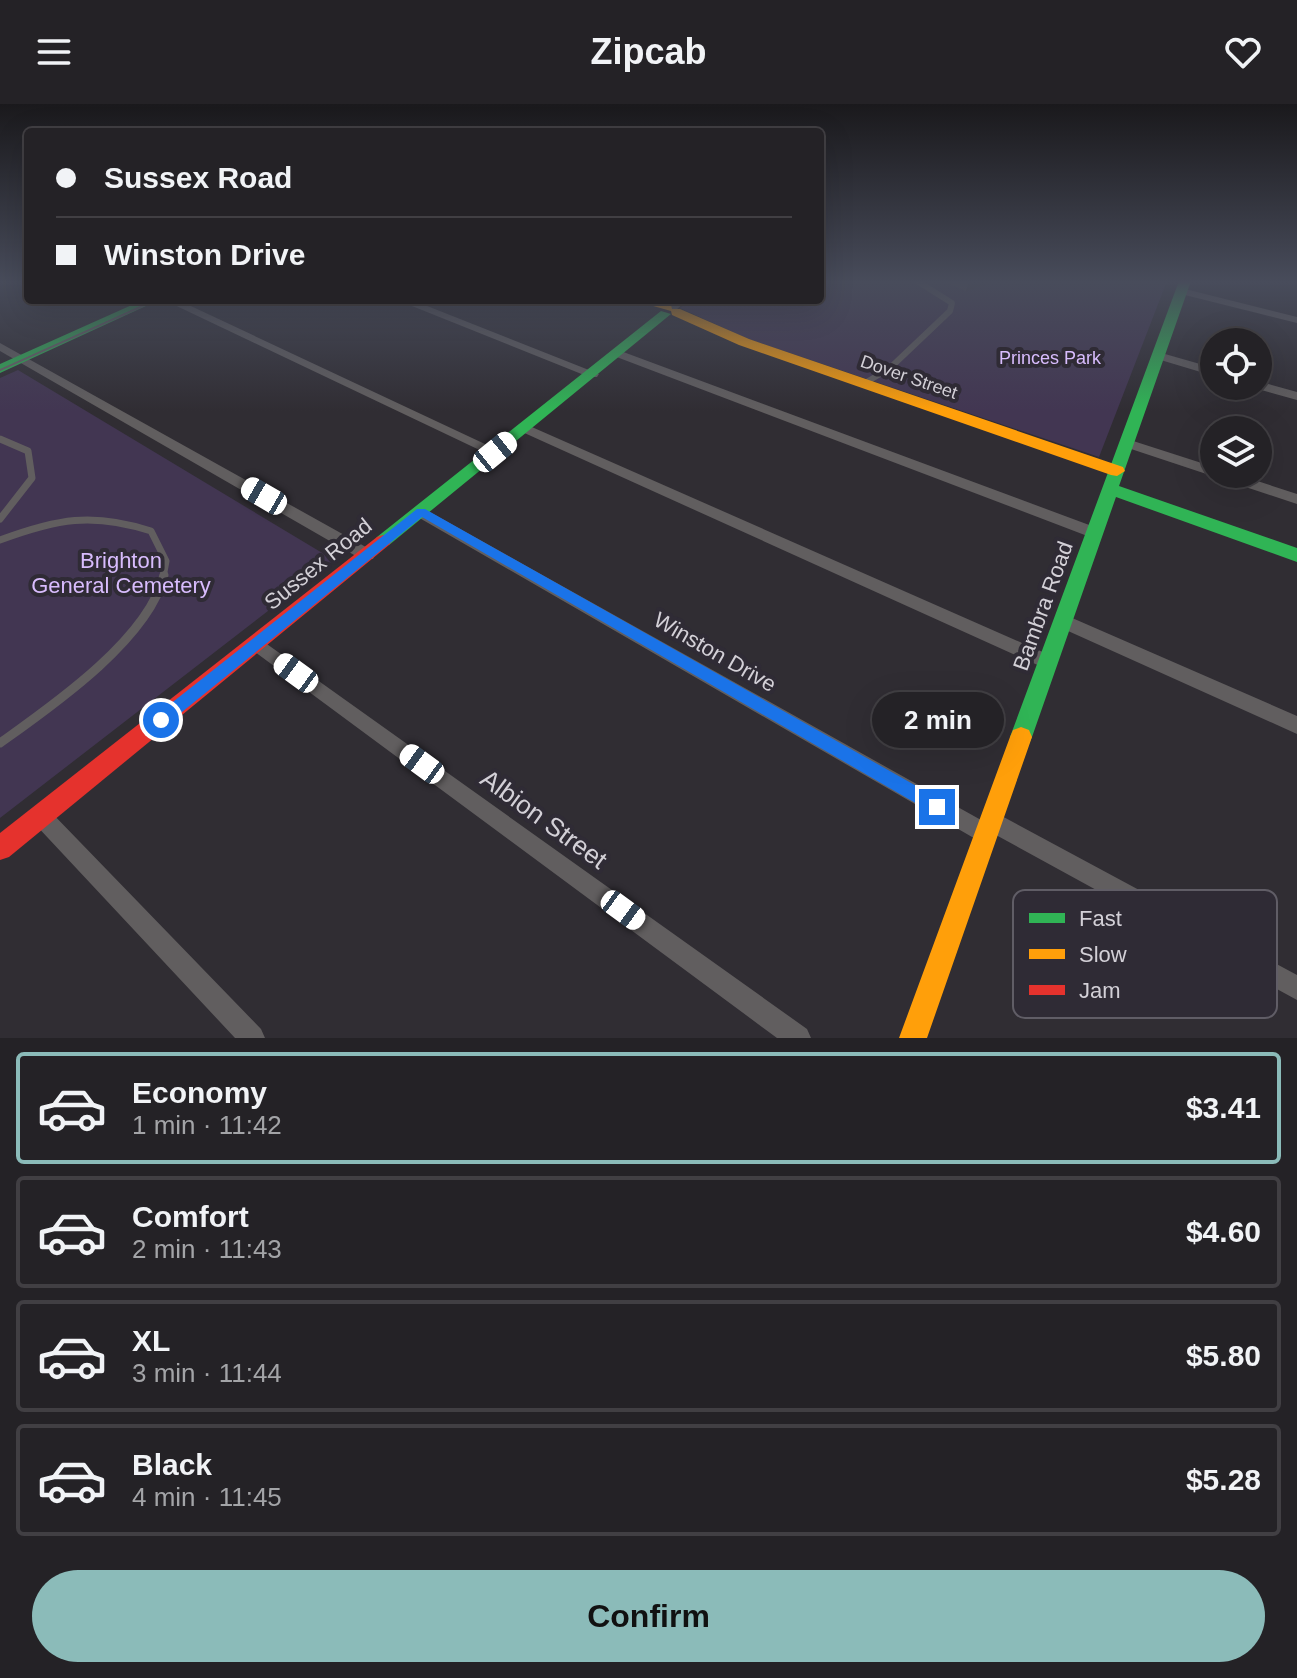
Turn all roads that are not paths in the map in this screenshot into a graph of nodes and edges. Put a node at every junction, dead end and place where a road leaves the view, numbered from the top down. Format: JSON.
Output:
{"nodes":[{"id":1,"x":99,"y":325,"type":"edge"},
{"id":2,"x":222,"y":325,"type":"edge"},
{"id":3,"x":465,"y":325,"type":"edge"},
{"id":4,"x":651,"y":325,"type":"edge"},
{"id":5,"x":704,"y":325,"type":"edge"},
{"id":6,"x":936,"y":325,"type":"edge"},
{"id":7,"x":1169,"y":325,"type":"edge"},
{"id":8,"x":0,"y":346,"type":"edge"},
{"id":9,"x":618,"y":354,"type":"junction"},
{"id":10,"x":1158,"y":356,"type":"junction"},
{"id":11,"x":25,"y":358,"type":"junction"},
{"id":12,"x":1200,"y":368,"type":"edge"},
{"id":13,"x":0,"y":369,"type":"edge"},
{"id":14,"x":593,"y":374,"type":"junction"},
{"id":15,"x":865,"y":383,"type":"junction"},
{"id":16,"x":1272,"y":389,"type":"edge"},
{"id":17,"x":1297,"y":396,"type":"edge"},
{"id":18,"x":525,"y":428,"type":"junction"},
{"id":19,"x":0,"y":439,"type":"edge"},
{"id":20,"x":1127,"y":443,"type":"junction"},
{"id":21,"x":495,"y":452,"type":"junction"},
{"id":22,"x":1200,"y":467,"type":"edge"},
{"id":23,"x":1117,"y":471,"type":"junction"},
{"id":24,"x":1264,"y":488,"type":"edge"},
{"id":25,"x":1110,"y":489,"type":"junction"},
{"id":26,"x":1297,"y":499,"type":"edge"},
{"id":27,"x":421,"y":512,"type":"junction"},
{"id":28,"x":0,"y":519,"type":"edge"},
{"id":29,"x":1095,"y":533,"type":"junction"},
{"id":30,"x":0,"y":540,"type":"edge"},
{"id":31,"x":367,"y":555,"type":"junction"},
{"id":32,"x":1297,"y":555,"type":"edge"},
{"id":33,"x":1062,"y":624,"type":"junction"},
{"id":34,"x":257,"y":644,"type":"junction"},
{"id":35,"x":1048,"y":662,"type":"junction"},
{"id":36,"x":1297,"y":725,"type":"edge"},
{"id":37,"x":0,"y":743,"type":"edge"},
{"id":38,"x":41,"y":816,"type":"junction"},
{"id":39,"x":989,"y":827,"type":"junction"},
{"id":40,"x":0,"y":848,"type":"edge"},
{"id":41,"x":1110,"y":890,"type":"edge"},
{"id":42,"x":1277,"y":978,"type":"edge"},
{"id":43,"x":1297,"y":988,"type":"edge"},
{"id":44,"x":252,"y":1038,"type":"edge"},
{"id":45,"x":798,"y":1038,"type":"edge"},
{"id":46,"x":913,"y":1038,"type":"edge"}],
"edges":[{"from":1,"to":11,"type":"street"},
{"from":2,"to":21,"type":"street"},
{"from":3,"to":14,"type":"street"},
{"from":4,"to":9,"type":"street","name":"Sussex Road"},
{"from":5,"to":15,"type":"street","name":"Dover Street"},
{"from":6,"to":15,"type":"lane"},
{"from":7,"to":10,"type":"street","name":"Bambra Road"},
{"from":8,"to":11,"type":"street"},
{"from":9,"to":14,"type":"street","name":"Sussex Road"},
{"from":9,"to":29,"type":"street"},
{"from":10,"to":12,"type":"street"},
{"from":10,"to":20,"type":"street","name":"Bambra Road"},
{"from":11,"to":13,"type":"street"},
{"from":11,"to":31,"type":"street"},
{"from":14,"to":18,"type":"street","name":"Sussex Road"},
{"from":15,"to":23,"type":"street","name":"Dover Street"},
{"from":16,"to":17,"type":"street"},
{"from":18,"to":21,"type":"street","name":"Sussex Road"},
{"from":18,"to":35,"type":"street"},
{"from":19,"to":28,"type":"lane"},
{"from":20,"to":22,"type":"street"},
{"from":20,"to":23,"type":"street","name":"Bambra Road"},
{"from":21,"to":27,"type":"street","name":"Sussex Road"},
{"from":23,"to":25,"type":"street","name":"Bambra Road"},
{"from":24,"to":26,"type":"street"},
{"from":25,"to":29,"type":"street","name":"Bambra Road"},
{"from":25,"to":32,"type":"street"},
{"from":27,"to":31,"type":"street","name":"Sussex Road"},
{"from":27,"to":39,"type":"street","name":"Winston Drive"},
{"from":29,"to":33,"type":"street","name":"Bambra Road"},
{"from":30,"to":37,"type":"lane"},
{"from":31,"to":34,"type":"street","name":"Sussex Road"},
{"from":33,"to":35,"type":"street","name":"Bambra Road"},
{"from":33,"to":36,"type":"street"},
{"from":34,"to":38,"type":"street","name":"Sussex Road"},
{"from":34,"to":45,"type":"street","name":"Albion Street"},
{"from":35,"to":39,"type":"street","name":"Bambra Road"},
{"from":38,"to":40,"type":"street","name":"Sussex Road"},
{"from":38,"to":44,"type":"street"},
{"from":39,"to":41,"type":"street","name":"Winston Drive"},
{"from":39,"to":46,"type":"street","name":"Bambra Road"},
{"from":42,"to":43,"type":"street","name":"Winston Drive"}]}
